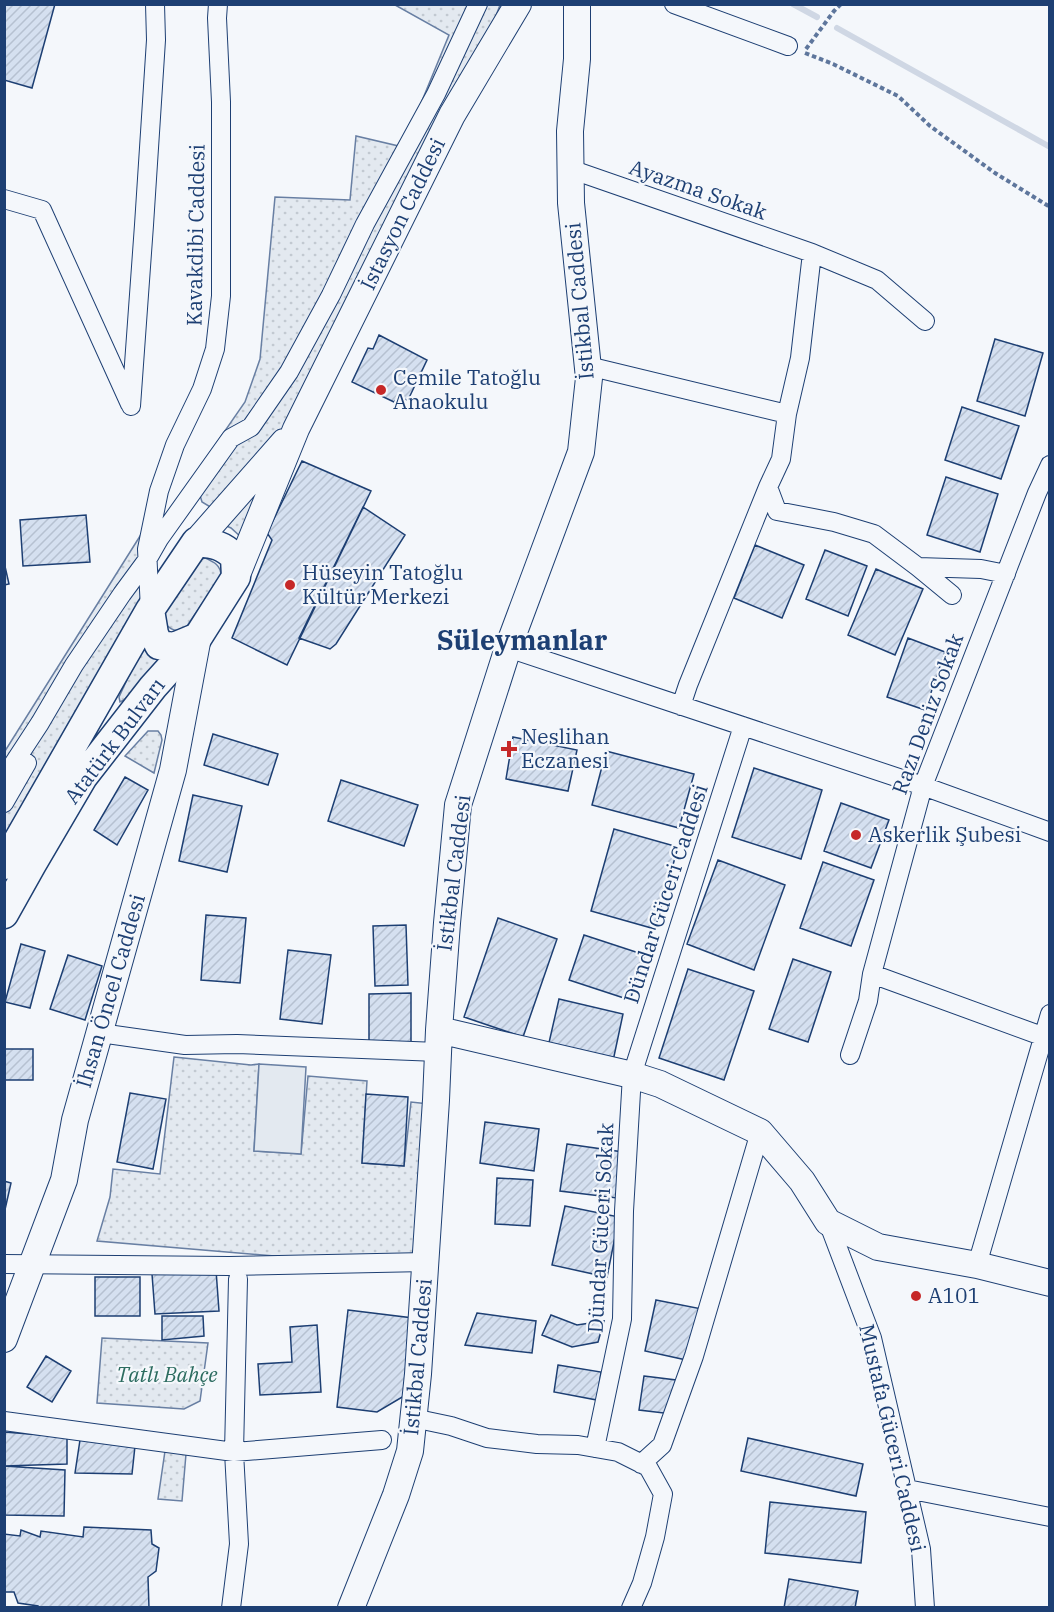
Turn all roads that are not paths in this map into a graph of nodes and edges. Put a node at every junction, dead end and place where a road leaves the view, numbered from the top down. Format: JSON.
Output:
{"nodes":[{"id":1,"x":155,"y":4,"type":"edge"},
{"id":2,"x":218,"y":4,"type":"edge"},
{"id":3,"x":478,"y":4,"type":"edge"},
{"id":4,"x":518,"y":4,"type":"edge"},
{"id":5,"x":577,"y":4,"type":"edge"},
{"id":6,"x":674,"y":4,"type":"edge"},
{"id":7,"x":796,"y":49,"type":"road end"},
{"id":8,"x":570,"y":169,"type":"junction"},
{"id":9,"x":4,"y":199,"type":"edge"},
{"id":10,"x":812,"y":253,"type":"junction"},
{"id":11,"x":925,"y":321,"type":"dead end"},
{"id":12,"x":588,"y":366,"type":"junction"},
{"id":13,"x":787,"y":414,"type":"junction"},
{"id":14,"x":296,"y":429,"type":"junction"},
{"id":15,"x":1050,"y":465,"type":"edge"},
{"id":16,"x":768,"y":487,"type":"junction"},
{"id":17,"x":159,"y":491,"type":"junction"},
{"id":18,"x":1043,"y":497,"type":"edge"},
{"id":19,"x":175,"y":516,"type":"junction"},
{"id":20,"x":196,"y":542,"type":"junction"},
{"id":21,"x":143,"y":566,"type":"junction"},
{"id":22,"x":918,"y":567,"type":"junction"},
{"id":23,"x":1006,"y":574,"type":"junction"},
{"id":24,"x":236,"y":578,"type":"junction"},
{"id":25,"x":951,"y":595,"type":"dead end"},
{"id":26,"x":150,"y":610,"type":"junction"},
{"id":27,"x":198,"y":637,"type":"junction"},
{"id":28,"x":508,"y":648,"type":"junction"},
{"id":29,"x":681,"y":706,"type":"junction"},
{"id":30,"x":743,"y":726,"type":"junction"},
{"id":31,"x":4,"y":778,"type":"edge"},
{"id":32,"x":923,"y":786,"type":"junction"},
{"id":33,"x":4,"y":803,"type":"edge"},
{"id":34,"x":1050,"y":832,"type":"edge"},
{"id":35,"x":4,"y":865,"type":"edge"},
{"id":36,"x":4,"y":914,"type":"edge"},
{"id":37,"x":872,"y":974,"type":"junction"},
{"id":38,"x":1050,"y":1014,"type":"edge"},
{"id":39,"x":100,"y":1033,"type":"junction"},
{"id":40,"x":1046,"y":1038,"type":"edge"},
{"id":41,"x":438,"y":1041,"type":"junction"},
{"id":42,"x":850,"y":1055,"type":"dead end"},
{"id":43,"x":632,"y":1075,"type":"junction"},
{"id":44,"x":760,"y":1132,"type":"junction"},
{"id":45,"x":828,"y":1222,"type":"junction"},
{"id":46,"x":426,"y":1262,"type":"junction"},
{"id":47,"x":4,"y":1264,"type":"edge"},
{"id":48,"x":33,"y":1264,"type":"junction"},
{"id":49,"x":976,"y":1264,"type":"junction"},
{"id":50,"x":238,"y":1279,"type":"dead end"},
{"id":51,"x":1050,"y":1283,"type":"edge"},
{"id":52,"x":4,"y":1339,"type":"edge"},
{"id":53,"x":413,"y":1418,"type":"junction"},
{"id":54,"x":4,"y":1421,"type":"edge"},
{"id":55,"x":382,"y":1440,"type":"dead end"},
{"id":56,"x":595,"y":1448,"type":"junction"},
{"id":57,"x":234,"y":1452,"type":"junction"},
{"id":58,"x":641,"y":1464,"type":"junction"},
{"id":59,"x":907,"y":1489,"type":"junction"},
{"id":60,"x":1050,"y":1517,"type":"edge"},
{"id":61,"x":231,"y":1608,"type":"edge"},
{"id":62,"x":351,"y":1608,"type":"edge"},
{"id":63,"x":631,"y":1608,"type":"edge"},
{"id":64,"x":925,"y":1608,"type":"edge"}],
"edges":[{"from":1,"to":9,"type":"street"},
{"from":2,"to":17,"type":"street","name":"Kavakdibi Caddesi"},
{"from":3,"to":19,"type":"street"},
{"from":4,"to":14,"type":"street","name":"İstasyon Caddesi"},
{"from":5,"to":8,"type":"street","name":"İstikbal Caddesi"},
{"from":6,"to":7,"type":"street"},
{"from":8,"to":10,"type":"street","name":"Ayazma Sokak"},
{"from":8,"to":12,"type":"street","name":"İstikbal Caddesi"},
{"from":10,"to":11,"type":"street","name":"Ayazma Sokak"},
{"from":10,"to":13,"type":"street"},
{"from":12,"to":13,"type":"street"},
{"from":12,"to":28,"type":"street","name":"İstikbal Caddesi"},
{"from":13,"to":16,"type":"street"},
{"from":14,"to":20,"type":"street","name":"İstasyon Caddesi"},
{"from":14,"to":24,"type":"street","name":"İstasyon Caddesi"},
{"from":15,"to":18,"type":"street","name":"Razı Deniz Sokak"},
{"from":16,"to":22,"type":"street"},
{"from":16,"to":29,"type":"street"},
{"from":17,"to":19,"type":"street"},
{"from":17,"to":21,"type":"street","name":"Kavakdibi Caddesi"},
{"from":18,"to":23,"type":"street","name":"Razı Deniz Sokak"},
{"from":19,"to":20,"type":"street"},
{"from":19,"to":21,"type":"street"},
{"from":20,"to":24,"type":"main road"},
{"from":20,"to":26,"type":"main road","name":"Atatürk Bulvarı"},
{"from":21,"to":26,"type":"street"},
{"from":21,"to":31,"type":"street"},
{"from":21,"to":33,"type":"street"},
{"from":22,"to":23,"type":"street"},
{"from":22,"to":25,"type":"street"},
{"from":23,"to":32,"type":"street","name":"Razı Deniz Sokak"},
{"from":24,"to":27,"type":"main road","name":"Atatürk Bulvarı"},
{"from":26,"to":27,"type":"main road","name":"Atatürk Bulvarı"},
{"from":26,"to":35,"type":"main road","name":"Atatürk Bulvarı"},
{"from":27,"to":36,"type":"main road","name":"Atatürk Bulvarı"},
{"from":27,"to":39,"type":"street","name":"İhsan Öncel Caddesi"},
{"from":28,"to":29,"type":"street"},
{"from":28,"to":41,"type":"street","name":"İstikbal Caddesi"},
{"from":29,"to":30,"type":"street"},
{"from":30,"to":32,"type":"street"},
{"from":30,"to":43,"type":"street","name":"Dündar Güceri Caddesi"},
{"from":32,"to":34,"type":"street"},
{"from":32,"to":37,"type":"street","name":"Razı Deniz Sokak"},
{"from":37,"to":40,"type":"street"},
{"from":37,"to":42,"type":"street","name":"Razı Deniz Sokak"},
{"from":38,"to":40,"type":"street"},
{"from":39,"to":41,"type":"street"},
{"from":39,"to":48,"type":"street","name":"İhsan Öncel Caddesi"},
{"from":40,"to":49,"type":"street"},
{"from":41,"to":43,"type":"street","name":"Mustafa Güceri Caddesi"},
{"from":41,"to":46,"type":"street","name":"İstikbal Caddesi"},
{"from":43,"to":44,"type":"street","name":"Mustafa Güceri Caddesi"},
{"from":43,"to":56,"type":"street","name":"Dündar Güceri Sokak"},
{"from":44,"to":45,"type":"street","name":"Mustafa Güceri Caddesi"},
{"from":44,"to":58,"type":"street"},
{"from":45,"to":49,"type":"street"},
{"from":45,"to":59,"type":"street","name":"Mustafa Güceri Caddesi"},
{"from":46,"to":48,"type":"street"},
{"from":46,"to":53,"type":"street","name":"İstikbal Caddesi"},
{"from":47,"to":48,"type":"street"},
{"from":48,"to":52,"type":"street","name":"İhsan Öncel Caddesi"},
{"from":49,"to":51,"type":"street"},
{"from":50,"to":57,"type":"street"},
{"from":53,"to":56,"type":"street"},
{"from":53,"to":62,"type":"street","name":"İstikbal Caddesi"},
{"from":54,"to":57,"type":"street"},
{"from":55,"to":57,"type":"street"},
{"from":56,"to":58,"type":"street"},
{"from":57,"to":61,"type":"street"},
{"from":58,"to":63,"type":"street"},
{"from":59,"to":60,"type":"street"},
{"from":59,"to":64,"type":"street","name":"Mustafa Güceri Caddesi"}]}
